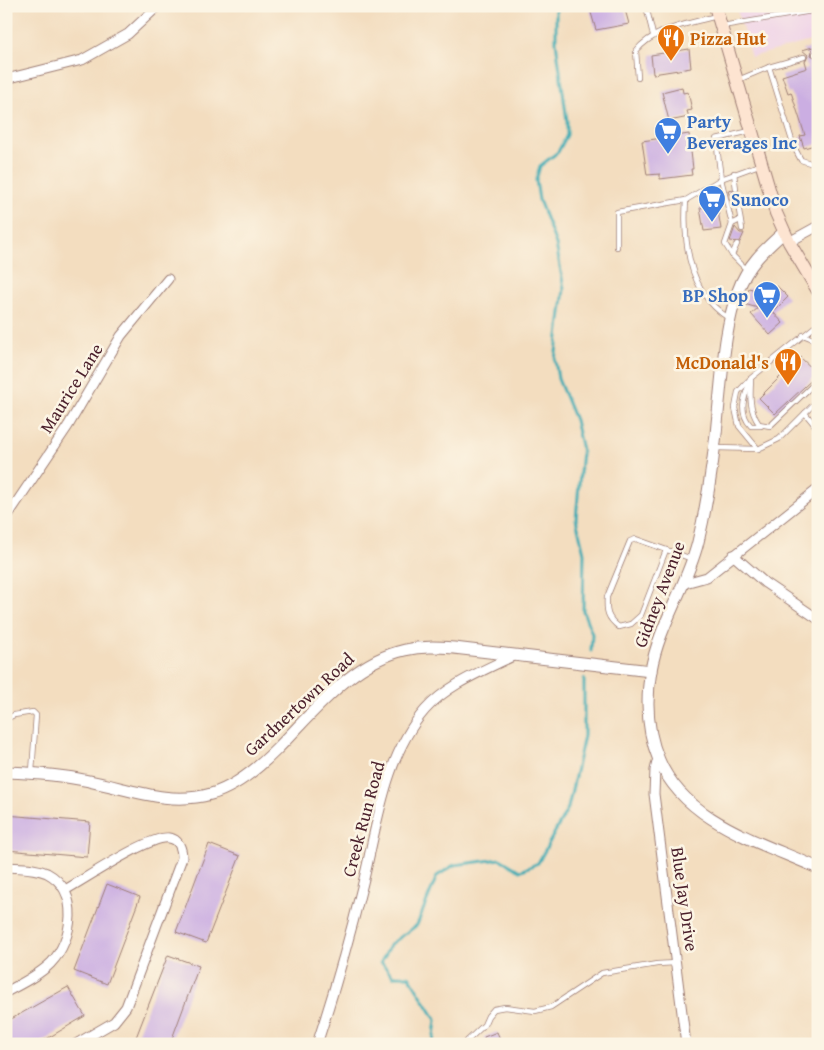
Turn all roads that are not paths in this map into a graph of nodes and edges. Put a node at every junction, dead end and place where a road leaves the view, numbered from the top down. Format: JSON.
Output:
{"nodes":[{"id":1,"x":158,"y":6,"type":"edge"},
{"id":2,"x":646,"y":6,"type":"edge"},
{"id":3,"x":818,"y":10,"type":"edge"},
{"id":4,"x":718,"y":16,"type":"edge"},
{"id":5,"x":653,"y":35,"type":"junction"},
{"id":6,"x":804,"y":57,"type":"dead end"},
{"id":7,"x":769,"y":67,"type":"junction"},
{"id":8,"x":638,"y":78,"type":"dead end"},
{"id":9,"x":6,"y":79,"type":"edge"},
{"id":10,"x":737,"y":81,"type":"junction"},
{"id":11,"x":751,"y":130,"type":"junction"},
{"id":12,"x":818,"y":162,"type":"edge"},
{"id":13,"x":761,"y":164,"type":"junction"},
{"id":14,"x":734,"y":174,"type":"junction"},
{"id":15,"x":721,"y":179,"type":"junction"},
{"id":16,"x":736,"y":189,"type":"dead end"},
{"id":17,"x":686,"y":200,"type":"junction"},
{"id":18,"x":738,"y":204,"type":"dead end"},
{"id":19,"x":740,"y":220,"type":"junction"},
{"id":20,"x":732,"y":224,"type":"junction"},
{"id":21,"x":818,"y":226,"type":"edge"},
{"id":22,"x":742,"y":230,"type":"dead end"},
{"id":23,"x":787,"y":237,"type":"junction"},
{"id":24,"x":736,"y":244,"type":"dead end"},
{"id":25,"x":617,"y":247,"type":"dead end"},
{"id":26,"x":732,"y":255,"type":"junction"},
{"id":27,"x":747,"y":270,"type":"junction"},
{"id":28,"x":168,"y":279,"type":"dead end"},
{"id":29,"x":818,"y":291,"type":"edge"},
{"id":30,"x":730,"y":319,"type":"junction"},
{"id":31,"x":818,"y":324,"type":"edge"},
{"id":32,"x":804,"y":335,"type":"junction"},
{"id":33,"x":818,"y":341,"type":"edge"},
{"id":34,"x":751,"y":378,"type":"junction"},
{"id":35,"x":818,"y":380,"type":"edge"},
{"id":36,"x":818,"y":400,"type":"edge"},
{"id":37,"x":805,"y":413,"type":"junction"},
{"id":38,"x":770,"y":426,"type":"junction"},
{"id":39,"x":818,"y":429,"type":"edge"},
{"id":40,"x":714,"y":448,"type":"junction"},
{"id":41,"x":758,"y":448,"type":"junction"},
{"id":42,"x":818,"y":489,"type":"edge"},
{"id":43,"x":6,"y":518,"type":"edge"},
{"id":44,"x":666,"y":550,"type":"junction"},
{"id":45,"x":733,"y":555,"type":"junction"},
{"id":46,"x":693,"y":559,"type":"junction"},
{"id":47,"x":685,"y":583,"type":"junction"},
{"id":48,"x":818,"y":619,"type":"edge"},
{"id":49,"x":515,"y":656,"type":"junction"},
{"id":50,"x":651,"y":671,"type":"junction"},
{"id":51,"x":6,"y":719,"type":"edge"},
{"id":52,"x":658,"y":758,"type":"junction"},
{"id":53,"x":6,"y":772,"type":"edge"},
{"id":54,"x":32,"y":773,"type":"junction"},
{"id":55,"x":6,"y":867,"type":"edge"},
{"id":56,"x":818,"y":868,"type":"edge"},
{"id":57,"x":65,"y":890,"type":"junction"},
{"id":58,"x":677,"y":963,"type":"junction"},
{"id":59,"x":6,"y":992,"type":"edge"},
{"id":60,"x":467,"y":1041,"type":"dead end"},
{"id":61,"x":76,"y":1044,"type":"edge"},
{"id":62,"x":317,"y":1044,"type":"edge"},
{"id":63,"x":686,"y":1044,"type":"edge"}],
"edges":[{"from":1,"to":9,"type":"street"},
{"from":2,"to":5,"type":"lane"},
{"from":3,"to":4,"type":"lane"},
{"from":4,"to":5,"type":"lane"},
{"from":4,"to":10,"type":"main road"},
{"from":5,"to":8,"type":"lane"},
{"from":6,"to":7,"type":"lane"},
{"from":7,"to":10,"type":"lane"},
{"from":7,"to":12,"type":"lane"},
{"from":10,"to":11,"type":"main road"},
{"from":11,"to":13,"type":"main road"},
{"from":11,"to":15,"type":"lane"},
{"from":13,"to":14,"type":"lane"},
{"from":13,"to":23,"type":"main road"},
{"from":14,"to":15,"type":"lane"},
{"from":14,"to":16,"type":"lane"},
{"from":15,"to":17,"type":"lane"},
{"from":15,"to":20,"type":"lane"},
{"from":17,"to":25,"type":"lane"},
{"from":17,"to":30,"type":"lane"},
{"from":18,"to":19,"type":"lane"},
{"from":19,"to":20,"type":"lane"},
{"from":19,"to":22,"type":"lane"},
{"from":20,"to":26,"type":"lane"},
{"from":21,"to":23,"type":"street"},
{"from":23,"to":27,"type":"street","name":"Gidney Avenue"},
{"from":23,"to":29,"type":"main road"},
{"from":24,"to":26,"type":"lane"},
{"from":26,"to":27,"type":"lane"},
{"from":27,"to":30,"type":"street","name":"Gidney Avenue"},
{"from":28,"to":43,"type":"street","name":"Maurice Lane"},
{"from":30,"to":40,"type":"street","name":"Gidney Avenue"},
{"from":31,"to":32,"type":"lane"},
{"from":32,"to":33,"type":"lane"},
{"from":32,"to":34,"type":"lane"},
{"from":34,"to":38,"type":"lane"},
{"from":34,"to":38,"type":"lane"},
{"from":34,"to":41,"type":"lane"},
{"from":35,"to":38,"type":"lane"},
{"from":36,"to":37,"type":"lane"},
{"from":37,"to":39,"type":"lane"},
{"from":37,"to":41,"type":"lane"},
{"from":40,"to":41,"type":"lane"},
{"from":40,"to":46,"type":"street","name":"Gidney Avenue"},
{"from":42,"to":45,"type":"street"},
{"from":44,"to":44,"type":"lane"},
{"from":44,"to":46,"type":"lane"},
{"from":45,"to":47,"type":"street"},
{"from":45,"to":48,"type":"street"},
{"from":46,"to":47,"type":"street","name":"Gidney Avenue"},
{"from":47,"to":50,"type":"street","name":"Gidney Avenue"},
{"from":49,"to":50,"type":"street","name":"Gardnertown Road"},
{"from":49,"to":54,"type":"street","name":"Gardnertown Road"},
{"from":49,"to":62,"type":"street","name":"Creek Run Road"},
{"from":50,"to":52,"type":"street","name":"Gidney Avenue"},
{"from":51,"to":54,"type":"lane"},
{"from":52,"to":56,"type":"street","name":"Gidney Avenue"},
{"from":52,"to":58,"type":"street","name":"Blue Jay Drive"},
{"from":53,"to":54,"type":"street","name":"Gardnertown Road"},
{"from":55,"to":57,"type":"street"},
{"from":57,"to":59,"type":"street"},
{"from":57,"to":61,"type":"street"},
{"from":58,"to":60,"type":"lane"},
{"from":58,"to":63,"type":"street","name":"Blue Jay Drive"}]}
